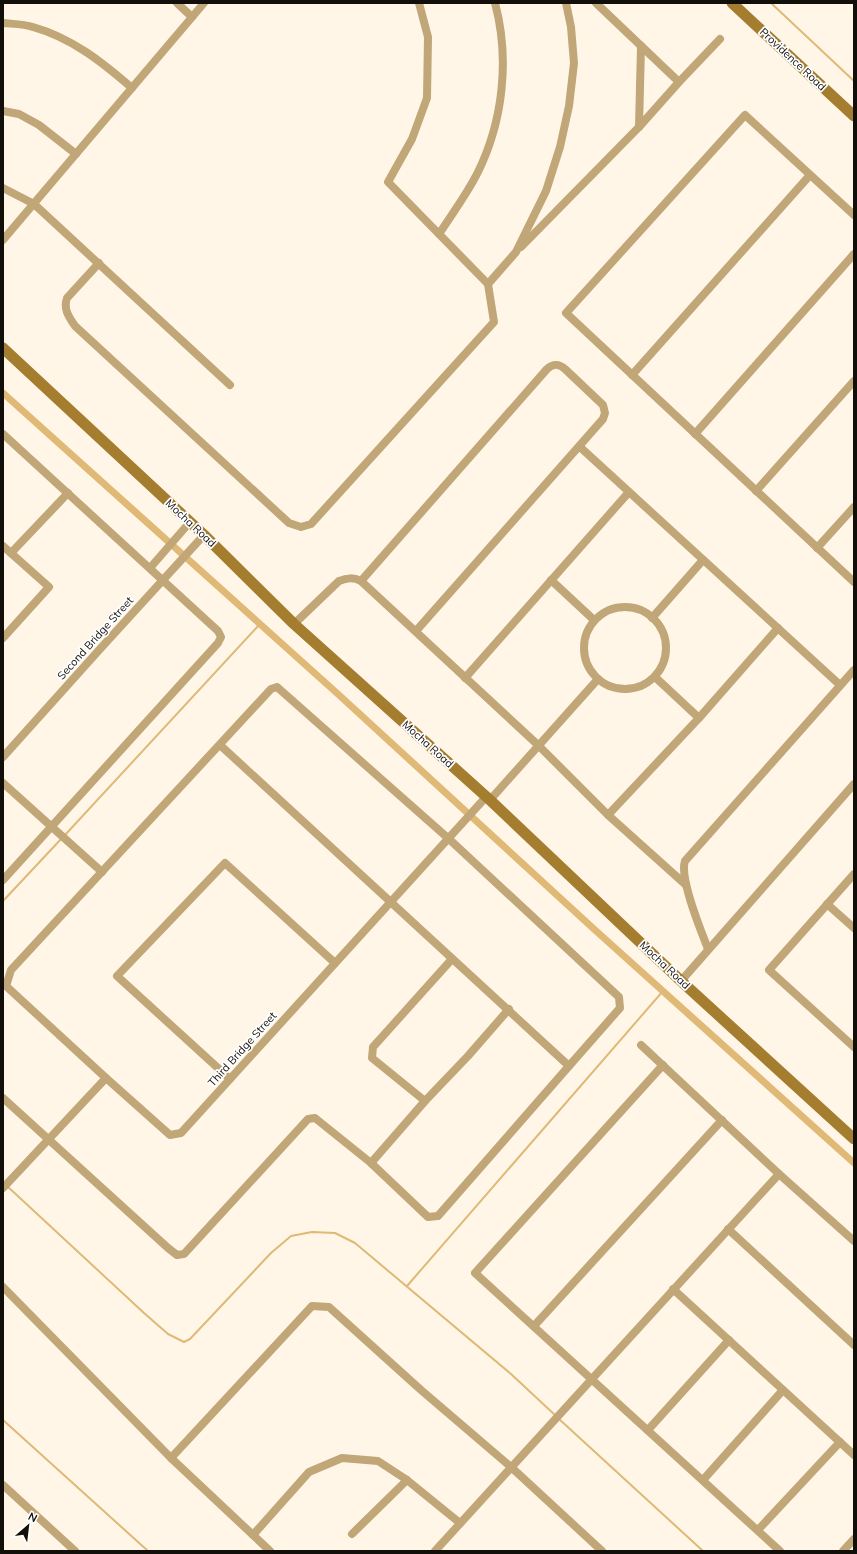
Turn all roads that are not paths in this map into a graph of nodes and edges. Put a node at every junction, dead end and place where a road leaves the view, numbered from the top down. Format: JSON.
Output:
{"nodes":[{"id":1,"x":177,"y":3,"type":"edge"},
{"id":2,"x":204,"y":3,"type":"edge"},
{"id":3,"x":419,"y":3,"type":"edge"},
{"id":4,"x":495,"y":3,"type":"edge"},
{"id":5,"x":566,"y":3,"type":"edge"},
{"id":6,"x":596,"y":3,"type":"edge"},
{"id":7,"x":732,"y":3,"type":"edge"},
{"id":8,"x":739,"y":3,"type":"edge"},
{"id":9,"x":192,"y":17,"type":"junction"},
{"id":10,"x":3,"y":23,"type":"edge"},
{"id":11,"x":720,"y":39,"type":"dead end"},
{"id":12,"x":641,"y":46,"type":"junction"},
{"id":13,"x":679,"y":82,"type":"junction"},
{"id":14,"x":132,"y":88,"type":"junction"},
{"id":15,"x":854,"y":109,"type":"edge"},
{"id":16,"x":3,"y":111,"type":"edge"},
{"id":17,"x":854,"y":116,"type":"edge"},
{"id":18,"x":639,"y":127,"type":"junction"},
{"id":19,"x":76,"y":154,"type":"junction"},
{"id":20,"x":810,"y":175,"type":"junction"},
{"id":21,"x":3,"y":188,"type":"edge"},
{"id":22,"x":34,"y":204,"type":"junction"},
{"id":23,"x":854,"y":215,"type":"edge"},
{"id":24,"x":439,"y":234,"type":"junction"},
{"id":25,"x":3,"y":240,"type":"edge"},
{"id":26,"x":516,"y":252,"type":"junction"},
{"id":27,"x":854,"y":254,"type":"edge"},
{"id":28,"x":99,"y":263,"type":"junction"},
{"id":29,"x":488,"y":284,"type":"junction"},
{"id":30,"x":3,"y":348,"type":"edge"},
{"id":31,"x":632,"y":374,"type":"junction"},
{"id":32,"x":854,"y":381,"type":"edge"},
{"id":33,"x":230,"y":385,"type":"dead end"},
{"id":34,"x":3,"y":434,"type":"edge"},
{"id":35,"x":695,"y":434,"type":"junction"},
{"id":36,"x":580,"y":447,"type":"junction"},
{"id":37,"x":756,"y":491,"type":"junction"},
{"id":38,"x":629,"y":492,"type":"junction"},
{"id":39,"x":68,"y":493,"type":"junction"},
{"id":40,"x":854,"y":507,"type":"edge"},
{"id":41,"x":190,"y":522,"type":"junction"},
{"id":42,"x":204,"y":535,"type":"junction"},
{"id":43,"x":3,"y":546,"type":"edge"},
{"id":44,"x":817,"y":548,"type":"junction"},
{"id":45,"x":12,"y":553,"type":"junction"},
{"id":46,"x":703,"y":560,"type":"junction"},
{"id":47,"x":150,"y":568,"type":"junction"},
{"id":48,"x":163,"y":580,"type":"junction"},
{"id":49,"x":361,"y":580,"type":"junction"},
{"id":50,"x":551,"y":580,"type":"junction"},
{"id":51,"x":854,"y":582,"type":"edge"},
{"id":52,"x":652,"y":618,"type":"junction"},
{"id":53,"x":594,"y":620,"type":"junction"},
{"id":54,"x":294,"y":624,"type":"junction"},
{"id":55,"x":778,"y":628,"type":"junction"},
{"id":56,"x":416,"y":631,"type":"junction"},
{"id":57,"x":3,"y":638,"type":"edge"},
{"id":58,"x":854,"y":670,"type":"edge"},
{"id":59,"x":655,"y":677,"type":"junction"},
{"id":60,"x":465,"y":678,"type":"junction"},
{"id":61,"x":598,"y":679,"type":"junction"},
{"id":62,"x":840,"y":685,"type":"junction"},
{"id":63,"x":699,"y":718,"type":"junction"},
{"id":64,"x":220,"y":745,"type":"junction"},
{"id":65,"x":538,"y":745,"type":"junction"},
{"id":66,"x":3,"y":757,"type":"edge"},
{"id":67,"x":3,"y":783,"type":"edge"},
{"id":68,"x":854,"y":784,"type":"edge"},
{"id":69,"x":488,"y":799,"type":"junction"},
{"id":70,"x":608,"y":816,"type":"junction"},
{"id":71,"x":56,"y":830,"type":"junction"},
{"id":72,"x":448,"y":839,"type":"junction"},
{"id":73,"x":102,"y":872,"type":"junction"},
{"id":74,"x":854,"y":874,"type":"edge"},
{"id":75,"x":3,"y":880,"type":"edge"},
{"id":76,"x":686,"y":885,"type":"junction"},
{"id":77,"x":391,"y":902,"type":"junction"},
{"id":78,"x":827,"y":904,"type":"junction"},
{"id":79,"x":854,"y":928,"type":"edge"},
{"id":80,"x":708,"y":949,"type":"junction"},
{"id":81,"x":452,"y":959,"type":"junction"},
{"id":82,"x":335,"y":963,"type":"junction"},
{"id":83,"x":681,"y":981,"type":"junction"},
{"id":84,"x":509,"y":1009,"type":"junction"},
{"id":85,"x":641,"y":1045,"type":"dead end"},
{"id":86,"x":854,"y":1047,"type":"edge"},
{"id":87,"x":663,"y":1065,"type":"junction"},
{"id":88,"x":569,"y":1066,"type":"junction"},
{"id":89,"x":230,"y":1079,"type":"junction"},
{"id":90,"x":111,"y":1083,"type":"junction"},
{"id":91,"x":3,"y":1098,"type":"edge"},
{"id":92,"x":425,"y":1101,"type":"junction"},
{"id":93,"x":722,"y":1120,"type":"junction"},
{"id":94,"x":854,"y":1139,"type":"edge"},
{"id":95,"x":48,"y":1140,"type":"junction"},
{"id":96,"x":371,"y":1163,"type":"junction"},
{"id":97,"x":780,"y":1174,"type":"junction"},
{"id":98,"x":3,"y":1188,"type":"edge"},
{"id":99,"x":728,"y":1229,"type":"junction"},
{"id":100,"x":854,"y":1241,"type":"edge"},
{"id":101,"x":3,"y":1287,"type":"edge"},
{"id":102,"x":674,"y":1289,"type":"junction"},
{"id":103,"x":534,"y":1326,"type":"junction"},
{"id":104,"x":728,"y":1340,"type":"junction"},
{"id":105,"x":854,"y":1345,"type":"edge"},
{"id":106,"x":591,"y":1378,"type":"junction"},
{"id":107,"x":783,"y":1390,"type":"junction"},
{"id":108,"x":648,"y":1430,"type":"junction"},
{"id":109,"x":840,"y":1442,"type":"junction"},
{"id":110,"x":854,"y":1455,"type":"edge"},
{"id":111,"x":171,"y":1458,"type":"junction"},
{"id":112,"x":511,"y":1467,"type":"junction"},
{"id":113,"x":407,"y":1480,"type":"junction"},
{"id":114,"x":703,"y":1480,"type":"junction"},
{"id":115,"x":3,"y":1485,"type":"edge"},
{"id":116,"x":460,"y":1523,"type":"junction"},
{"id":117,"x":758,"y":1530,"type":"junction"},
{"id":118,"x":352,"y":1534,"type":"dead end"},
{"id":119,"x":253,"y":1535,"type":"junction"},
{"id":120,"x":854,"y":1539,"type":"edge"},
{"id":121,"x":75,"y":1551,"type":"edge"},
{"id":122,"x":270,"y":1551,"type":"edge"},
{"id":123,"x":434,"y":1551,"type":"edge"},
{"id":124,"x":602,"y":1551,"type":"edge"},
{"id":125,"x":780,"y":1551,"type":"edge"},
{"id":126,"x":844,"y":1551,"type":"edge"}],
"edges":[{"from":1,"to":9,"type":"street"},
{"from":2,"to":9,"type":"street"},
{"from":3,"to":24,"type":"street"},
{"from":4,"to":24,"type":"street"},
{"from":5,"to":26,"type":"street"},
{"from":6,"to":12,"type":"street"},
{"from":7,"to":17,"type":"street","name":"Providence Road"},
{"from":8,"to":15,"type":"street","name":"Providence Road"},
{"from":9,"to":14,"type":"street"},
{"from":10,"to":14,"type":"street"},
{"from":11,"to":13,"type":"street"},
{"from":12,"to":13,"type":"street"},
{"from":12,"to":18,"type":"street"},
{"from":13,"to":18,"type":"street"},
{"from":14,"to":19,"type":"street"},
{"from":16,"to":19,"type":"street"},
{"from":18,"to":26,"type":"street"},
{"from":19,"to":22,"type":"street"},
{"from":20,"to":23,"type":"street"},
{"from":20,"to":31,"type":"street"},
{"from":20,"to":31,"type":"street"},
{"from":21,"to":22,"type":"street"},
{"from":22,"to":25,"type":"street"},
{"from":22,"to":28,"type":"street"},
{"from":24,"to":29,"type":"street"},
{"from":26,"to":29,"type":"street"},
{"from":27,"to":35,"type":"street"},
{"from":28,"to":29,"type":"street"},
{"from":28,"to":33,"type":"street"},
{"from":30,"to":41,"type":"street","name":"Mocha Road"},
{"from":31,"to":35,"type":"street"},
{"from":32,"to":37,"type":"street"},
{"from":34,"to":39,"type":"street"},
{"from":35,"to":37,"type":"street"},
{"from":36,"to":38,"type":"street"},
{"from":36,"to":49,"type":"street"},
{"from":36,"to":56,"type":"street"},
{"from":37,"to":44,"type":"street"},
{"from":38,"to":46,"type":"street"},
{"from":38,"to":50,"type":"street"},
{"from":39,"to":45,"type":"street"},
{"from":39,"to":47,"type":"street"},
{"from":40,"to":44,"type":"street"},
{"from":41,"to":42,"type":"street","name":"Mocha Road"},
{"from":41,"to":47,"type":"street"},
{"from":42,"to":48,"type":"street","name":"Second Bridge Street"},
{"from":42,"to":54,"type":"street","name":"Mocha Road"},
{"from":43,"to":45,"type":"street"},
{"from":44,"to":51,"type":"street"},
{"from":45,"to":57,"type":"street"},
{"from":46,"to":52,"type":"street"},
{"from":46,"to":55,"type":"street"},
{"from":47,"to":48,"type":"street"},
{"from":48,"to":66,"type":"street","name":"Second Bridge Street"},
{"from":48,"to":71,"type":"street"},
{"from":49,"to":54,"type":"street"},
{"from":49,"to":56,"type":"street"},
{"from":50,"to":53,"type":"street"},
{"from":50,"to":60,"type":"street"},
{"from":52,"to":53,"type":"street"},
{"from":52,"to":59,"type":"street"},
{"from":53,"to":61,"type":"street"},
{"from":54,"to":69,"type":"street","name":"Mocha Road"},
{"from":55,"to":62,"type":"street"},
{"from":55,"to":63,"type":"street"},
{"from":56,"to":60,"type":"street"},
{"from":58,"to":62,"type":"street"},
{"from":59,"to":61,"type":"street"},
{"from":59,"to":63,"type":"street"},
{"from":60,"to":65,"type":"street"},
{"from":61,"to":65,"type":"street","name":"Third Bridge Street"},
{"from":62,"to":76,"type":"street"},
{"from":63,"to":70,"type":"street"},
{"from":64,"to":72,"type":"street"},
{"from":64,"to":73,"type":"street"},
{"from":64,"to":77,"type":"street"},
{"from":65,"to":69,"type":"street","name":"Third Bridge Street"},
{"from":65,"to":70,"type":"street"},
{"from":67,"to":71,"type":"street"},
{"from":68,"to":80,"type":"street"},
{"from":69,"to":72,"type":"street","name":"Third Bridge Street"},
{"from":69,"to":83,"type":"street","name":"Mocha Road"},
{"from":70,"to":76,"type":"street"},
{"from":71,"to":73,"type":"street"},
{"from":71,"to":75,"type":"street"},
{"from":72,"to":77,"type":"street","name":"Third Bridge Street"},
{"from":72,"to":88,"type":"street"},
{"from":73,"to":90,"type":"street"},
{"from":74,"to":78,"type":"street"},
{"from":76,"to":80,"type":"street"},
{"from":77,"to":81,"type":"street"},
{"from":77,"to":82,"type":"street","name":"Third Bridge Street"},
{"from":78,"to":79,"type":"street"},
{"from":78,"to":86,"type":"street"},
{"from":80,"to":83,"type":"street"},
{"from":81,"to":84,"type":"street"},
{"from":81,"to":92,"type":"street"},
{"from":82,"to":89,"type":"street","name":"Third Bridge Street"},
{"from":82,"to":89,"type":"street"},
{"from":83,"to":94,"type":"street","name":"Mocha Road"},
{"from":84,"to":88,"type":"street"},
{"from":84,"to":92,"type":"street"},
{"from":85,"to":87,"type":"street"},
{"from":87,"to":93,"type":"street"},
{"from":87,"to":103,"type":"street"},
{"from":88,"to":96,"type":"street"},
{"from":89,"to":90,"type":"street","name":"Third Bridge Street"},
{"from":90,"to":95,"type":"street"},
{"from":91,"to":95,"type":"street"},
{"from":92,"to":96,"type":"street"},
{"from":93,"to":97,"type":"street"},
{"from":93,"to":103,"type":"street"},
{"from":95,"to":96,"type":"street"},
{"from":95,"to":98,"type":"street"},
{"from":97,"to":99,"type":"street"},
{"from":97,"to":100,"type":"street"},
{"from":99,"to":102,"type":"street"},
{"from":99,"to":105,"type":"street"},
{"from":101,"to":111,"type":"street"},
{"from":102,"to":104,"type":"street"},
{"from":102,"to":106,"type":"street"},
{"from":103,"to":106,"type":"street"},
{"from":104,"to":107,"type":"street"},
{"from":104,"to":108,"type":"street"},
{"from":106,"to":108,"type":"street"},
{"from":106,"to":112,"type":"street"},
{"from":107,"to":109,"type":"street"},
{"from":107,"to":114,"type":"street"},
{"from":108,"to":114,"type":"street"},
{"from":109,"to":110,"type":"street"},
{"from":109,"to":117,"type":"street"},
{"from":111,"to":112,"type":"street"},
{"from":111,"to":119,"type":"street"},
{"from":112,"to":116,"type":"street"},
{"from":112,"to":124,"type":"street"},
{"from":113,"to":116,"type":"street"},
{"from":113,"to":118,"type":"street"},
{"from":113,"to":119,"type":"street"},
{"from":114,"to":117,"type":"street"},
{"from":115,"to":121,"type":"street"},
{"from":116,"to":123,"type":"street"},
{"from":117,"to":125,"type":"street"},
{"from":119,"to":122,"type":"street"},
{"from":120,"to":126,"type":"street"}]}
